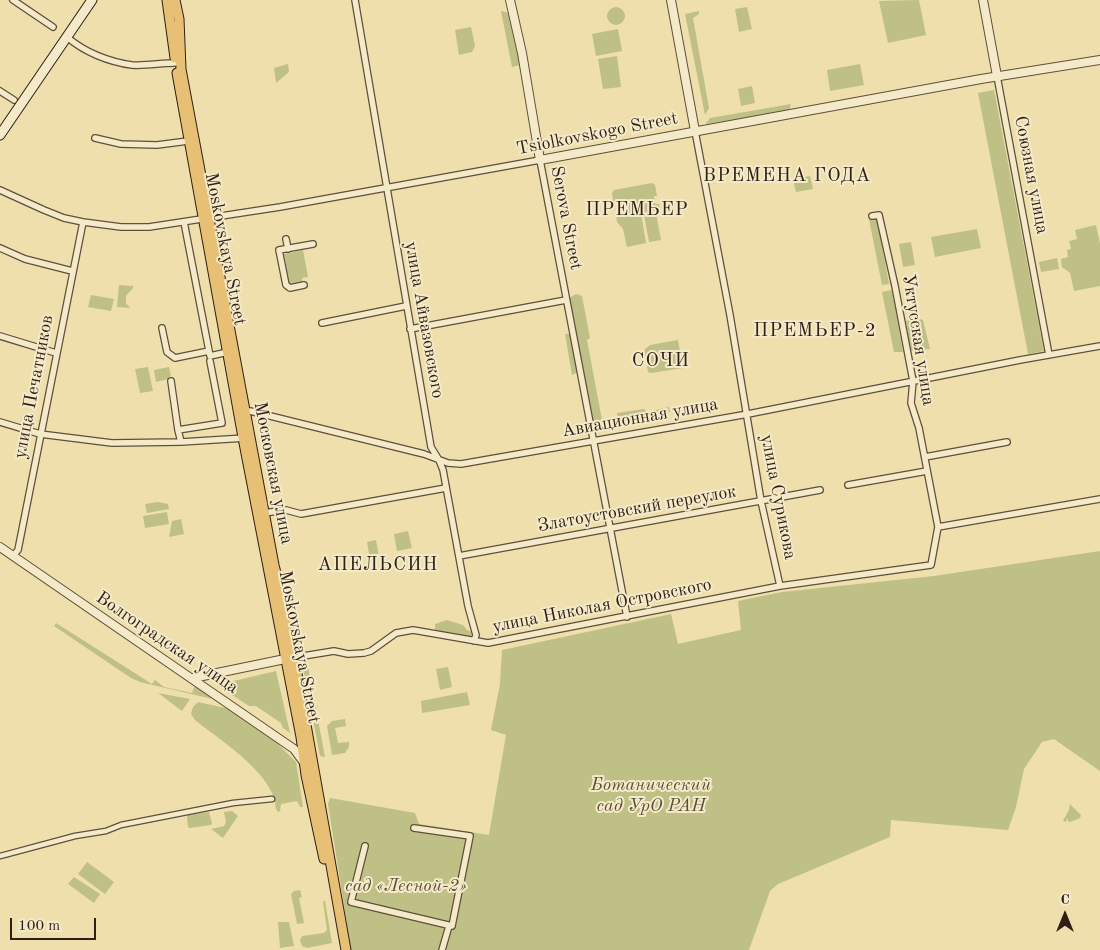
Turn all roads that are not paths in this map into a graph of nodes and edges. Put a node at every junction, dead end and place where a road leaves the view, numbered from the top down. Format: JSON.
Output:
{"nodes":[{"id":1,"x":13,"y":0,"type":"edge"},
{"id":2,"x":92,"y":0,"type":"edge"},
{"id":3,"x":167,"y":0,"type":"edge"},
{"id":4,"x":176,"y":0,"type":"edge"},
{"id":5,"x":180,"y":0,"type":"edge"},
{"id":6,"x":355,"y":0,"type":"edge"},
{"id":7,"x":510,"y":0,"type":"edge"},
{"id":8,"x":671,"y":0,"type":"edge"},
{"id":9,"x":983,"y":0,"type":"edge"},
{"id":10,"x":179,"y":18,"type":"junction"},
{"id":11,"x":53,"y":27,"type":"dead end"},
{"id":12,"x":67,"y":37,"type":"junction"},
{"id":13,"x":1100,"y":60,"type":"edge"},
{"id":14,"x":175,"y":63,"type":"junction"},
{"id":15,"x":997,"y":76,"type":"junction"},
{"id":16,"x":0,"y":91,"type":"edge"},
{"id":17,"x":14,"y":100,"type":"dead end"},
{"id":18,"x":695,"y":131,"type":"junction"},
{"id":19,"x":0,"y":136,"type":"edge"},
{"id":20,"x":96,"y":138,"type":"dead end"},
{"id":21,"x":188,"y":141,"type":"junction"},
{"id":22,"x":540,"y":160,"type":"junction"},
{"id":23,"x":387,"y":187,"type":"junction"},
{"id":24,"x":0,"y":190,"type":"edge"},
{"id":25,"x":872,"y":216,"type":"dead end"},
{"id":26,"x":206,"y":218,"type":"junction"},
{"id":27,"x":82,"y":222,"type":"junction"},
{"id":28,"x":184,"y":222,"type":"junction"},
{"id":29,"x":286,"y":239,"type":"dead end"},
{"id":30,"x":312,"y":244,"type":"dead end"},
{"id":31,"x":0,"y":248,"type":"edge"},
{"id":32,"x":288,"y":249,"type":"junction"},
{"id":33,"x":72,"y":271,"type":"junction"},
{"id":34,"x":304,"y":286,"type":"dead end"},
{"id":35,"x":566,"y":300,"type":"junction"},
{"id":36,"x":406,"y":306,"type":"junction"},
{"id":37,"x":322,"y":324,"type":"dead end"},
{"id":38,"x":162,"y":328,"type":"dead end"},
{"id":39,"x":410,"y":329,"type":"junction"},
{"id":40,"x":0,"y":336,"type":"edge"},
{"id":41,"x":1100,"y":346,"type":"edge"},
{"id":42,"x":209,"y":351,"type":"junction"},
{"id":43,"x":228,"y":352,"type":"junction"},
{"id":44,"x":56,"y":353,"type":"junction"},
{"id":45,"x":1049,"y":355,"type":"junction"},
{"id":46,"x":210,"y":361,"type":"dead end"},
{"id":47,"x":171,"y":381,"type":"dead end"},
{"id":48,"x":913,"y":381,"type":"junction"},
{"id":49,"x":242,"y":414,"type":"junction"},
{"id":50,"x":748,"y":414,"type":"junction"},
{"id":51,"x":0,"y":422,"type":"edge"},
{"id":52,"x":178,"y":430,"type":"junction"},
{"id":53,"x":40,"y":434,"type":"junction"},
{"id":54,"x":246,"y":438,"type":"junction"},
{"id":55,"x":181,"y":442,"type":"junction"},
{"id":56,"x":593,"y":442,"type":"junction"},
{"id":57,"x":1008,"y":442,"type":"dead end"},
{"id":58,"x":925,"y":457,"type":"junction"},
{"id":59,"x":439,"y":460,"type":"junction"},
{"id":60,"x":927,"y":471,"type":"junction"},
{"id":61,"x":848,"y":485,"type":"dead end"},
{"id":62,"x":446,"y":488,"type":"junction"},
{"id":63,"x":820,"y":490,"type":"dead end"},
{"id":64,"x":1100,"y":498,"type":"edge"},
{"id":65,"x":761,"y":501,"type":"junction"},
{"id":66,"x":264,"y":512,"type":"junction"},
{"id":67,"x":938,"y":527,"type":"junction"},
{"id":68,"x":610,"y":529,"type":"junction"},
{"id":69,"x":0,"y":547,"type":"edge"},
{"id":70,"x":13,"y":556,"type":"junction"},
{"id":71,"x":459,"y":556,"type":"junction"},
{"id":72,"x":931,"y":566,"type":"joint"},
{"id":73,"x":780,"y":586,"type":"junction"},
{"id":74,"x":627,"y":617,"type":"junction"},
{"id":75,"x":474,"y":641,"type":"junction"},
{"id":76,"x":289,"y":658,"type":"junction"},
{"id":77,"x":193,"y":678,"type":"junction"},
{"id":78,"x":309,"y":764,"type":"junction"},
{"id":79,"x":272,"y":799,"type":"dead end"},
{"id":80,"x":414,"y":828,"type":"dead end"},
{"id":81,"x":365,"y":846,"type":"dead end"},
{"id":82,"x":0,"y":856,"type":"edge"},
{"id":83,"x":449,"y":926,"type":"junction"},
{"id":84,"x":342,"y":950,"type":"edge"},
{"id":85,"x":442,"y":950,"type":"edge"}],
"edges":[{"from":1,"to":11,"type":"street"},
{"from":2,"to":12,"type":"main road"},
{"from":3,"to":14,"type":"main road"},
{"from":4,"to":10,"type":"main road","name":"Московская улица"},
{"from":5,"to":10,"type":"main road"},
{"from":6,"to":23,"type":"street","name":"улица Айвазовского"},
{"from":7,"to":22,"type":"street","name":"Serova Street"},
{"from":8,"to":18,"type":"street"},
{"from":9,"to":15,"type":"street","name":"Союзная улица"},
{"from":10,"to":26,"type":"main road","name":"Московская улица"},
{"from":12,"to":14,"type":"street"},
{"from":12,"to":19,"type":"main road"},
{"from":13,"to":15,"type":"street","name":"Tsiolkovskogo Street"},
{"from":14,"to":21,"type":"main road","name":"Moskovskaya Street"},
{"from":15,"to":18,"type":"street","name":"Tsiolkovskogo Street"},
{"from":15,"to":45,"type":"street","name":"Союзная улица"},
{"from":16,"to":17,"type":"street"},
{"from":18,"to":22,"type":"street","name":"Tsiolkovskogo Street"},
{"from":18,"to":50,"type":"street","name":"улица Сурикова"},
{"from":20,"to":21,"type":"street"},
{"from":21,"to":26,"type":"main road","name":"Moskovskaya Street"},
{"from":22,"to":23,"type":"street","name":"Tsiolkovskogo Street"},
{"from":22,"to":35,"type":"street","name":"Serova Street"},
{"from":23,"to":26,"type":"street","name":"Tsiolkovskogo Street"},
{"from":23,"to":36,"type":"street","name":"улица Айвазовского"},
{"from":24,"to":27,"type":"street","name":"Tsiolkovskogo Street"},
{"from":25,"to":48,"type":"street","name":"Уктусская улица"},
{"from":26,"to":28,"type":"street","name":"Tsiolkovskogo Street"},
{"from":26,"to":43,"type":"main road","name":"Moskovskaya Street"},
{"from":26,"to":49,"type":"main road","name":"Московская улица"},
{"from":27,"to":28,"type":"street","name":"Tsiolkovskogo Street"},
{"from":27,"to":33,"type":"street","name":"улица Печатников"},
{"from":28,"to":42,"type":"street"},
{"from":29,"to":32,"type":"street"},
{"from":30,"to":32,"type":"street"},
{"from":31,"to":33,"type":"street"},
{"from":32,"to":34,"type":"street"},
{"from":33,"to":44,"type":"street","name":"улица Печатников"},
{"from":35,"to":39,"type":"street"},
{"from":35,"to":56,"type":"street","name":"Serova Street"},
{"from":36,"to":37,"type":"street"},
{"from":36,"to":39,"type":"street","name":"улица Айвазовского"},
{"from":38,"to":42,"type":"street"},
{"from":39,"to":59,"type":"street","name":"улица Айвазовского"},
{"from":40,"to":44,"type":"street"},
{"from":41,"to":45,"type":"street","name":"Авиационная улица"},
{"from":42,"to":43,"type":"street"},
{"from":43,"to":49,"type":"main road","name":"Moskovskaya Street"},
{"from":44,"to":53,"type":"street","name":"улица Печатников"},
{"from":45,"to":48,"type":"street","name":"Авиационная улица"},
{"from":46,"to":52,"type":"street"},
{"from":47,"to":52,"type":"street"},
{"from":48,"to":50,"type":"street","name":"Авиационная улица"},
{"from":48,"to":58,"type":"street","name":"Уктусская улица"},
{"from":49,"to":54,"type":"main road","name":"Moskovskaya Street"},
{"from":49,"to":59,"type":"street","name":"Авиационная улица"},
{"from":50,"to":56,"type":"street","name":"Авиационная улица"},
{"from":50,"to":65,"type":"street","name":"улица Сурикова"},
{"from":51,"to":53,"type":"street"},
{"from":52,"to":55,"type":"street"},
{"from":53,"to":55,"type":"street"},
{"from":53,"to":70,"type":"street","name":"улица Печатников"},
{"from":54,"to":55,"type":"street"},
{"from":54,"to":66,"type":"main road","name":"Московская улица"},
{"from":54,"to":76,"type":"main road","name":"Moskovskaya Street"},
{"from":56,"to":59,"type":"street","name":"Авиационная улица"},
{"from":56,"to":68,"type":"street","name":"Serova Street"},
{"from":57,"to":58,"type":"street"},
{"from":58,"to":60,"type":"street","name":"Уктусская улица"},
{"from":59,"to":62,"type":"street","name":"улица Айвазовского"},
{"from":60,"to":61,"type":"street"},
{"from":60,"to":67,"type":"street","name":"Уктусская улица"},
{"from":62,"to":66,"type":"street"},
{"from":62,"to":71,"type":"street","name":"улица Айвазовского"},
{"from":63,"to":65,"type":"street","name":"Златоустовский переулок"},
{"from":64,"to":67,"type":"street"},
{"from":65,"to":68,"type":"street","name":"Златоустовский переулок"},
{"from":65,"to":73,"type":"street","name":"улица Сурикова"},
{"from":66,"to":76,"type":"main road","name":"Московская улица"},
{"from":67,"to":72,"type":"street","name":"Уктусская улица"},
{"from":68,"to":71,"type":"street","name":"Златоустовский переулок"},
{"from":68,"to":74,"type":"street","name":"Serova Street"},
{"from":69,"to":70,"type":"street","name":"Волгоградская улица"},
{"from":70,"to":77,"type":"street","name":"Волгоградская улица"},
{"from":71,"to":75,"type":"street","name":"улица Айвазовского"},
{"from":72,"to":73,"type":"street","name":"улица Николая Островского"},
{"from":73,"to":74,"type":"street","name":"улица Николая Островского"},
{"from":74,"to":75,"type":"street","name":"улица Николая Островского"},
{"from":75,"to":76,"type":"street","name":"улица Николая Островского"},
{"from":76,"to":77,"type":"street"},
{"from":76,"to":78,"type":"main road","name":"Moskovskaya Street"},
{"from":77,"to":78,"type":"street","name":"Волгоградская улица"},
{"from":78,"to":84,"type":"main road","name":"Moskovskaya Street"},
{"from":79,"to":82,"type":"street"},
{"from":80,"to":83,"type":"street"},
{"from":81,"to":83,"type":"street"},
{"from":83,"to":85,"type":"street"}]}
